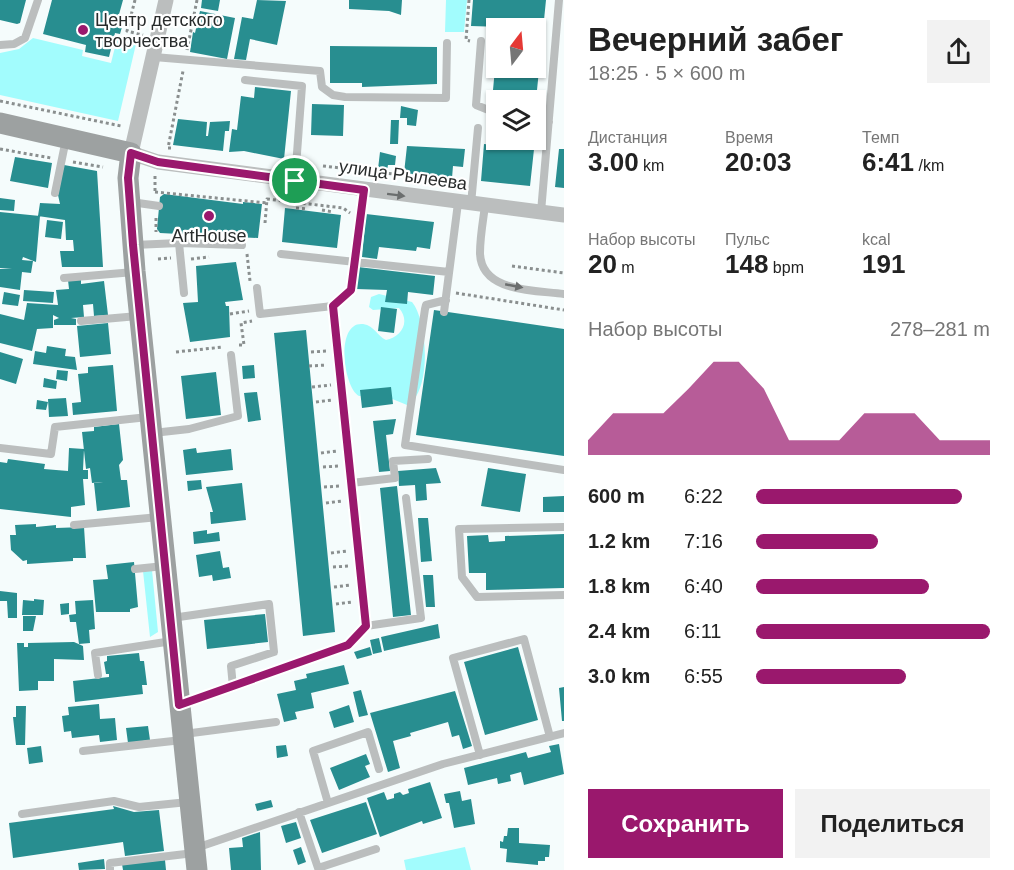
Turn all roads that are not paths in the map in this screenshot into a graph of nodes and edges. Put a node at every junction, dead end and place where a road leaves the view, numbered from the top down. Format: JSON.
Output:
{"nodes":[{"id":1,"x":38,"y":0,"type":"edge"},
{"id":2,"x":166,"y":0,"type":"edge"},
{"id":3,"x":559,"y":0,"type":"edge"},
{"id":4,"x":481,"y":41,"type":"road end"},
{"id":5,"x":447,"y":43,"type":"dead end"},
{"id":6,"x":0,"y":45,"type":"edge"},
{"id":7,"x":154,"y":57,"type":"junction"},
{"id":8,"x":245,"y":81,"type":"dead end"},
{"id":9,"x":486,"y":109,"type":"edge"},
{"id":10,"x":546,"y":122,"type":"edge"},
{"id":11,"x":549,"y":122,"type":"junction"},
{"id":12,"x":0,"y":123,"type":"edge"},
{"id":13,"x":478,"y":128,"type":"dead end"},
{"id":14,"x":66,"y":138,"type":"junction"},
{"id":15,"x":131,"y":153,"type":"junction"},
{"id":16,"x":295,"y":181,"type":"junction"},
{"id":17,"x":364,"y":190,"type":"junction"},
{"id":18,"x":55,"y":193,"type":"dead end"},
{"id":19,"x":130,"y":202,"type":"junction"},
{"id":20,"x":472,"y":204,"type":"junction"},
{"id":21,"x":159,"y":206,"type":"dead end"},
{"id":22,"x":541,"y":212,"type":"junction"},
{"id":23,"x":564,"y":215,"type":"edge"},
{"id":24,"x":179,"y":243,"type":"junction"},
{"id":25,"x":242,"y":244,"type":"dead end"},
{"id":26,"x":133,"y":245,"type":"junction"},
{"id":27,"x":282,"y":254,"type":"dead end"},
{"id":28,"x":355,"y":263,"type":"junction"},
{"id":29,"x":135,"y":271,"type":"junction"},
{"id":30,"x":450,"y":272,"type":"junction"},
{"id":31,"x":64,"y":278,"type":"dead end"},
{"id":32,"x":254,"y":288,"type":"road end"},
{"id":33,"x":184,"y":293,"type":"dead end"},
{"id":34,"x":564,"y":294,"type":"edge"},
{"id":35,"x":446,"y":296,"type":"junction"},
{"id":36,"x":333,"y":306,"type":"junction"},
{"id":37,"x":444,"y":312,"type":"dead end"},
{"id":38,"x":140,"y":315,"type":"junction"},
{"id":39,"x":81,"y":321,"type":"dead end"},
{"id":40,"x":231,"y":355,"type":"dead end"},
{"id":41,"x":151,"y":425,"type":"junction"},
{"id":42,"x":0,"y":448,"type":"edge"},
{"id":43,"x":428,"y":459,"type":"dead end"},
{"id":44,"x":564,"y":470,"type":"edge"},
{"id":45,"x":347,"y":484,"type":"junction"},
{"id":46,"x":406,"y":498,"type":"dead end"},
{"id":47,"x":160,"y":517,"type":"junction"},
{"id":48,"x":74,"y":525,"type":"dead end"},
{"id":49,"x":564,"y":527,"type":"edge"},
{"id":50,"x":166,"y":566,"type":"junction"},
{"id":51,"x":135,"y":570,"type":"dead end"},
{"id":52,"x":564,"y":595,"type":"edge"},
{"id":53,"x":171,"y":618,"type":"junction"},
{"id":54,"x":366,"y":626,"type":"junction"},
{"id":55,"x":173,"y":641,"type":"junction"},
{"id":56,"x":98,"y":675,"type":"dead end"},
{"id":57,"x":233,"y":687,"type":"junction"},
{"id":58,"x":179,"y":705,"type":"junction"},
{"id":59,"x":276,"y":722,"type":"dead end"},
{"id":60,"x":564,"y":733,"type":"edge"},
{"id":61,"x":183,"y":737,"type":"junction"},
{"id":62,"x":550,"y":737,"type":"junction"},
{"id":63,"x":83,"y":751,"type":"dead end"},
{"id":64,"x":480,"y":755,"type":"junction"},
{"id":65,"x":379,"y":769,"type":"dead end"},
{"id":66,"x":190,"y":802,"type":"junction"},
{"id":67,"x":328,"y":803,"type":"junction"},
{"id":68,"x":299,"y":812,"type":"junction"},
{"id":69,"x":22,"y":814,"type":"dead end"},
{"id":70,"x":376,"y":849,"type":"dead end"},
{"id":71,"x":195,"y":857,"type":"edge"},
{"id":72,"x":110,"y":870,"type":"edge"}],
"edges":[{"from":1,"to":6,"type":"lane"},
{"from":2,"to":7,"type":"street"},
{"from":3,"to":11,"type":"lane"},
{"from":4,"to":9,"type":"lane"},
{"from":5,"to":7,"type":"lane"},
{"from":7,"to":15,"type":"street"},
{"from":8,"to":16,"type":"lane"},
{"from":10,"to":11,"type":"lane"},
{"from":11,"to":22,"type":"lane"},
{"from":12,"to":14,"type":"main road"},
{"from":13,"to":20,"type":"lane"},
{"from":14,"to":15,"type":"main road"},
{"from":14,"to":18,"type":"lane"},
{"from":15,"to":16,"type":"street","name":"улица Рылеева"},
{"from":15,"to":19,"type":"main road"},
{"from":16,"to":17,"type":"street","name":"улица Рылеева"},
{"from":17,"to":20,"type":"street","name":"улица Рылеева","one_way":true},
{"from":17,"to":28,"type":"lane"},
{"from":19,"to":21,"type":"lane"},
{"from":19,"to":26,"type":"main road"},
{"from":20,"to":22,"type":"street","name":"улица Рылеева"},
{"from":20,"to":30,"type":"lane"},
{"from":20,"to":34,"type":"lane","one_way":true},
{"from":22,"to":23,"type":"street","name":"улица Рылеева"},
{"from":24,"to":25,"type":"lane"},
{"from":24,"to":26,"type":"lane"},
{"from":24,"to":33,"type":"lane"},
{"from":26,"to":29,"type":"main road"},
{"from":27,"to":28,"type":"lane"},
{"from":28,"to":30,"type":"lane"},
{"from":28,"to":36,"type":"lane"},
{"from":29,"to":31,"type":"lane"},
{"from":29,"to":38,"type":"main road"},
{"from":30,"to":35,"type":"lane"},
{"from":32,"to":36,"type":"lane"},
{"from":35,"to":37,"type":"lane"},
{"from":35,"to":44,"type":"lane"},
{"from":36,"to":45,"type":"lane"},
{"from":38,"to":39,"type":"lane"},
{"from":38,"to":41,"type":"main road"},
{"from":40,"to":41,"type":"lane"},
{"from":41,"to":42,"type":"lane"},
{"from":41,"to":47,"type":"main road"},
{"from":43,"to":45,"type":"lane"},
{"from":45,"to":54,"type":"lane"},
{"from":46,"to":54,"type":"lane"},
{"from":47,"to":48,"type":"lane"},
{"from":47,"to":50,"type":"main road"},
{"from":49,"to":52,"type":"lane"},
{"from":50,"to":51,"type":"lane"},
{"from":50,"to":53,"type":"main road"},
{"from":53,"to":55,"type":"main road"},
{"from":53,"to":57,"type":"lane"},
{"from":54,"to":57,"type":"lane"},
{"from":55,"to":56,"type":"lane"},
{"from":55,"to":58,"type":"main road"},
{"from":57,"to":58,"type":"lane"},
{"from":58,"to":61,"type":"main road"},
{"from":59,"to":61,"type":"lane"},
{"from":60,"to":62,"type":"lane"},
{"from":61,"to":63,"type":"lane"},
{"from":61,"to":66,"type":"main road"},
{"from":62,"to":64,"type":"lane"},
{"from":62,"to":64,"type":"lane"},
{"from":64,"to":67,"type":"lane"},
{"from":65,"to":67,"type":"lane"},
{"from":66,"to":69,"type":"lane"},
{"from":66,"to":71,"type":"main road"},
{"from":67,"to":68,"type":"lane"},
{"from":68,"to":70,"type":"lane"},
{"from":68,"to":71,"type":"lane"},
{"from":71,"to":72,"type":"lane"}]}
